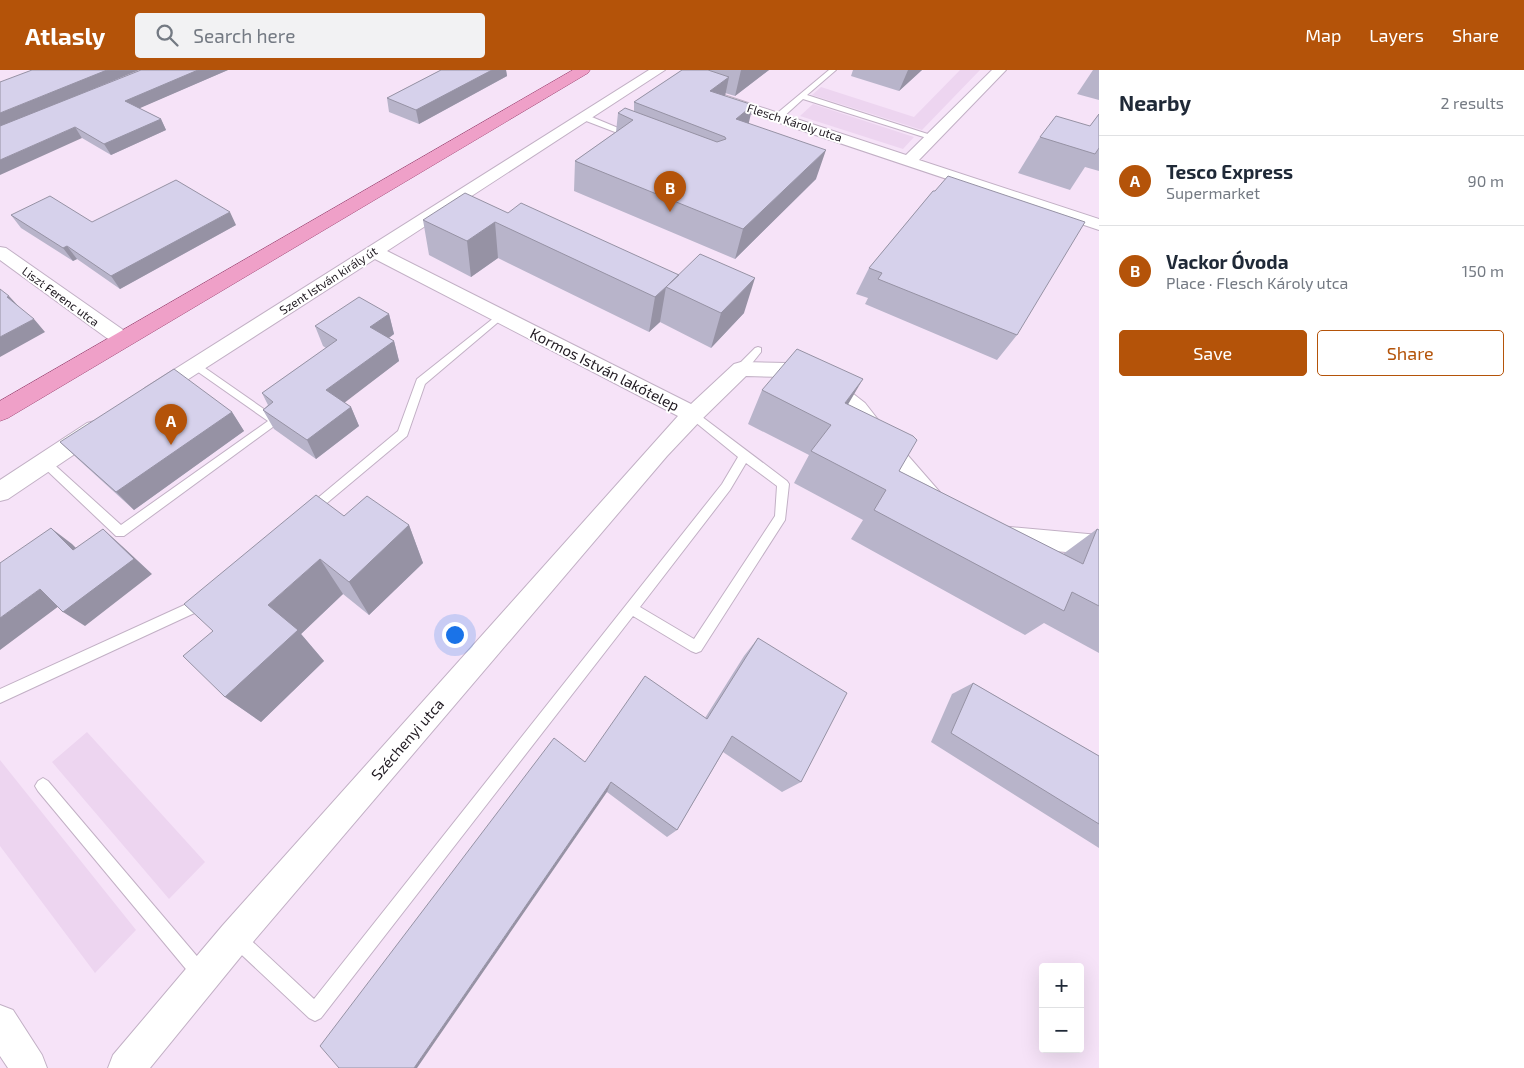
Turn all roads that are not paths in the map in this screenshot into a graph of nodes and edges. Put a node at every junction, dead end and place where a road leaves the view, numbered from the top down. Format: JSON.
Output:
{"nodes":[{"id":1,"x":583,"y":70,"type":"edge"},
{"id":2,"x":833,"y":70,"type":"edge"},
{"id":3,"x":999,"y":70,"type":"edge"},
{"id":4,"x":659,"y":75,"type":"edge"},
{"id":5,"x":705,"y":93,"type":"edge"},
{"id":6,"x":802,"y":96,"type":"junction"},
{"id":7,"x":584,"y":117,"type":"junction"},
{"id":8,"x":778,"y":117,"type":"junction"},
{"id":9,"x":933,"y":137,"type":"junction"},
{"id":10,"x":640,"y":139,"type":"edge"},
{"id":11,"x":910,"y":160,"type":"junction"},
{"id":12,"x":1099,"y":225,"type":"edge"},
{"id":13,"x":374,"y":250,"type":"junction"},
{"id":14,"x":0,"y":252,"type":"edge"},
{"id":15,"x":500,"y":316,"type":"junction"},
{"id":16,"x":122,"y":339,"type":"junction"},
{"id":17,"x":758,"y":350,"type":"dead end"},
{"id":18,"x":195,"y":365,"type":"junction"},
{"id":19,"x":741,"y":369,"type":"junction"},
{"id":20,"x":136,"y":403,"type":"edge"},
{"id":21,"x":0,"y":412,"type":"edge"},
{"id":22,"x":693,"y":414,"type":"junction"},
{"id":23,"x":111,"y":419,"type":"edge"},
{"id":24,"x":744,"y":456,"type":"junction"},
{"id":25,"x":44,"y":462,"type":"junction"},
{"id":26,"x":0,"y":492,"type":"edge"},
{"id":27,"x":300,"y":519,"type":"edge"},
{"id":28,"x":956,"y":521,"type":"edge"},
{"id":29,"x":980,"y":534,"type":"edge"},
{"id":30,"x":1099,"y":545,"type":"edge"},
{"id":31,"x":210,"y":594,"type":"edge"},
{"id":32,"x":632,"y":608,"type":"junction"},
{"id":33,"x":0,"y":696,"type":"edge"},
{"id":34,"x":43,"y":786,"type":"dead end"},
{"id":35,"x":235,"y":937,"type":"junction"},
{"id":36,"x":203,"y":976,"type":"junction"},
{"id":37,"x":0,"y":1023,"type":"edge"},
{"id":38,"x":29,"y":1068,"type":"edge"},
{"id":39,"x":126,"y":1068,"type":"edge"}],
"edges":[{"from":1,"to":16,"type":"main road"},
{"from":2,"to":6,"type":"lane"},
{"from":3,"to":9,"type":"street"},
{"from":4,"to":7,"type":"street","name":"Szent István király út"},
{"from":5,"to":8,"type":"street","name":"Flesch Károly utca"},
{"from":6,"to":8,"type":"lane"},
{"from":6,"to":9,"type":"lane"},
{"from":7,"to":10,"type":"lane"},
{"from":7,"to":13,"type":"street","name":"Szent István király út"},
{"from":8,"to":11,"type":"street","name":"Flesch Károly utca"},
{"from":9,"to":11,"type":"street"},
{"from":11,"to":12,"type":"street","name":"Flesch Károly utca"},
{"from":13,"to":15,"type":"street","name":"Kormos István lakótelep"},
{"from":13,"to":18,"type":"street","name":"Szent István király út"},
{"from":14,"to":16,"type":"street","name":"Liszt Ferenc utca"},
{"from":15,"to":22,"type":"street","name":"Kormos István lakótelep"},
{"from":15,"to":27,"type":"lane"},
{"from":16,"to":21,"type":"main road"},
{"from":17,"to":19,"type":"lane"},
{"from":18,"to":20,"type":"street","name":"Szent István király út"},
{"from":18,"to":25,"type":"lane"},
{"from":19,"to":22,"type":"street","name":"Kormos István lakótelep"},
{"from":19,"to":28,"type":"street"},
{"from":22,"to":24,"type":"lane"},
{"from":22,"to":35,"type":"street","name":"Széchenyi utca"},
{"from":23,"to":25,"type":"street"},
{"from":24,"to":32,"type":"lane"},
{"from":24,"to":32,"type":"lane"},
{"from":25,"to":26,"type":"street"},
{"from":29,"to":30,"type":"street"},
{"from":31,"to":33,"type":"lane"},
{"from":32,"to":35,"type":"lane"},
{"from":34,"to":36,"type":"lane"},
{"from":35,"to":36,"type":"street","name":"Széchenyi utca"},
{"from":36,"to":39,"type":"street","name":"Széchenyi utca"},
{"from":37,"to":38,"type":"street"}]}
